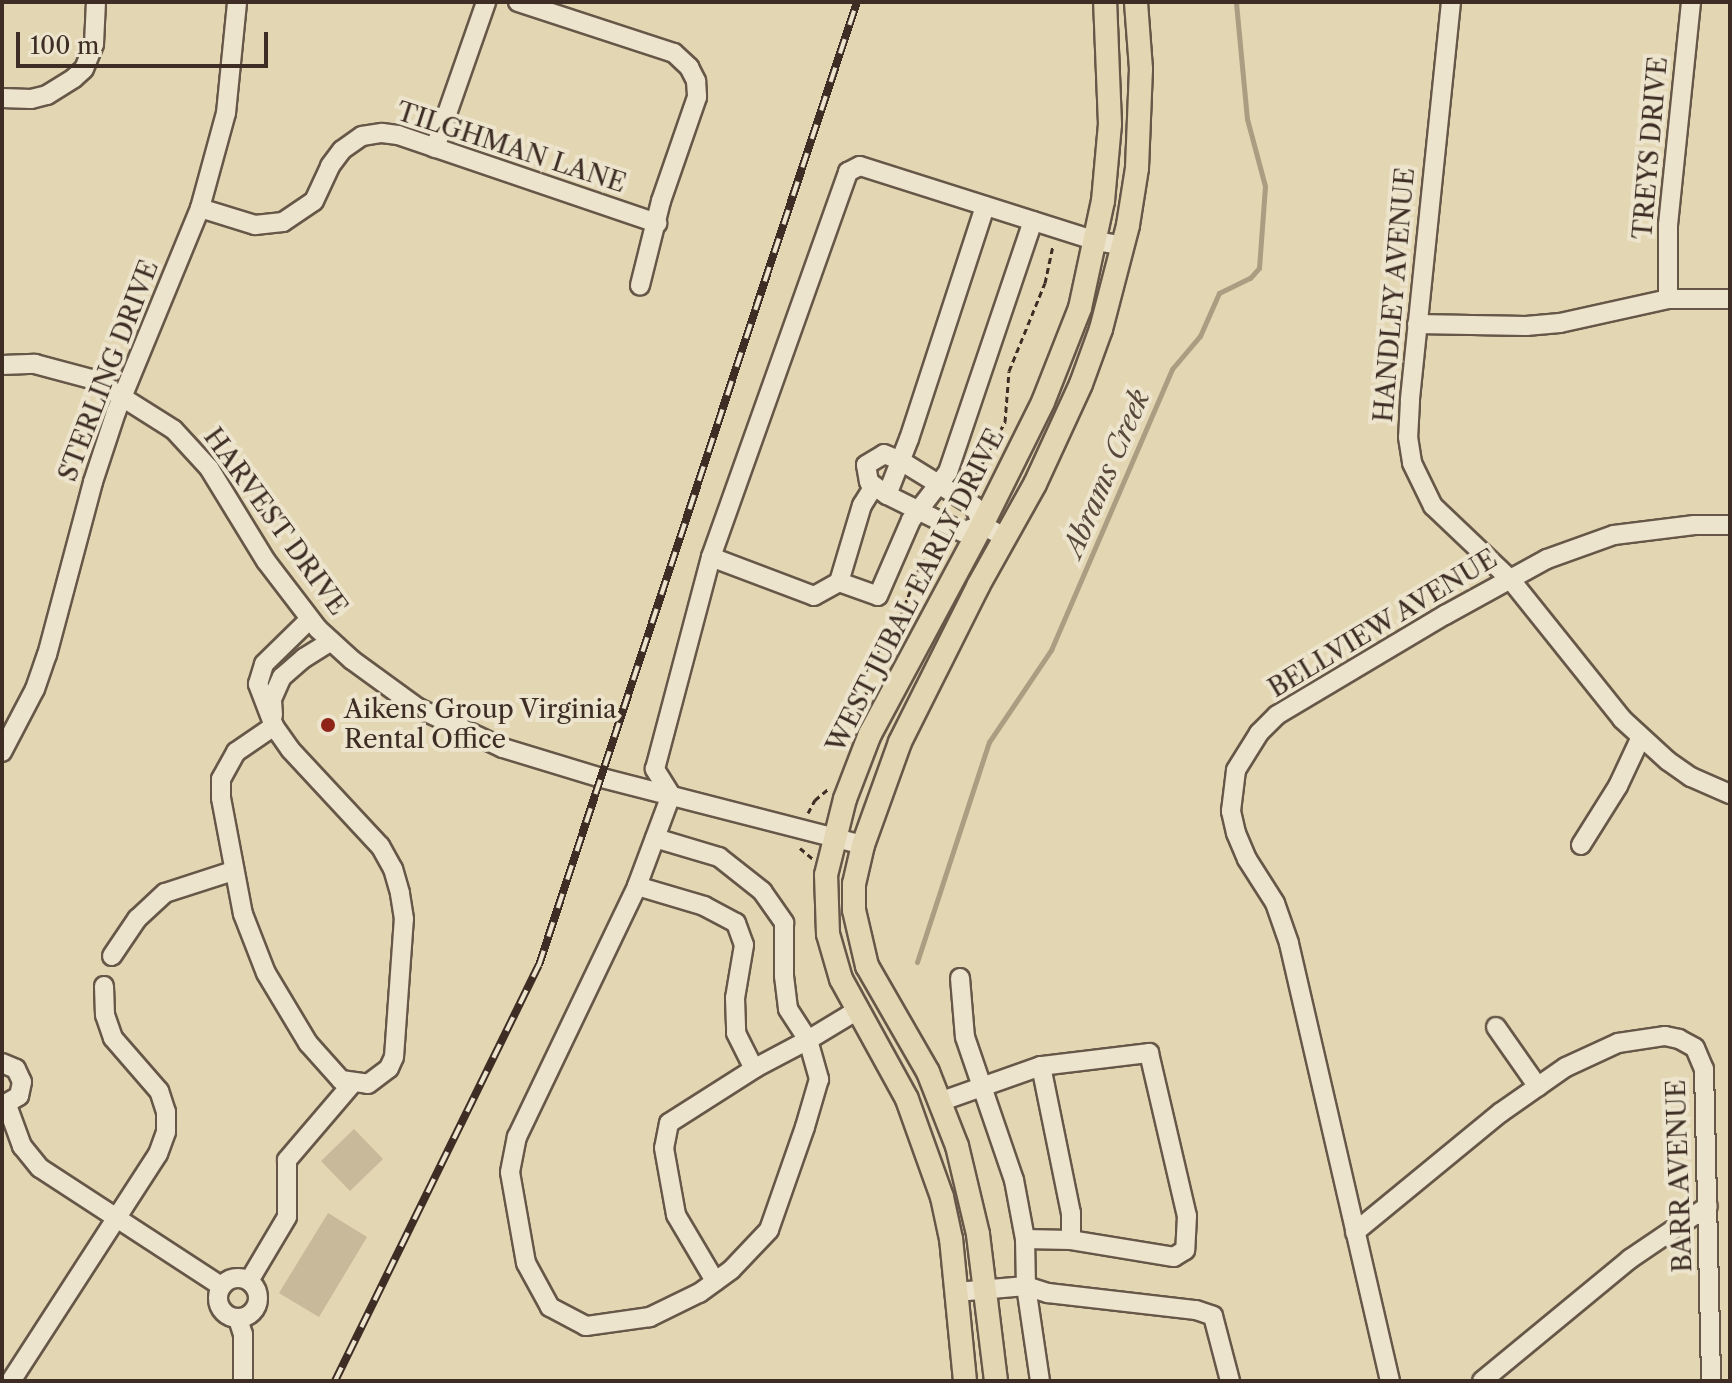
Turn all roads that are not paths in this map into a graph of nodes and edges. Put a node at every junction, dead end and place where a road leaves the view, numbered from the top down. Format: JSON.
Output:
{"nodes":[{"id":1,"x":96,"y":2,"type":"edge"},
{"id":2,"x":237,"y":2,"type":"edge"},
{"id":3,"x":486,"y":2,"type":"edge"},
{"id":4,"x":518,"y":2,"type":"edge"},
{"id":5,"x":1105,"y":2,"type":"edge"},
{"id":6,"x":1136,"y":2,"type":"edge"},
{"id":7,"x":1451,"y":2,"type":"edge"},
{"id":8,"x":1691,"y":2,"type":"edge"},
{"id":9,"x":2,"y":98,"type":"edge"},
{"id":10,"x":435,"y":148,"type":"junction"},
{"id":11,"x":985,"y":206,"type":"junction"},
{"id":12,"x":200,"y":208,"type":"junction"},
{"id":13,"x":1033,"y":221,"type":"junction"},
{"id":14,"x":657,"y":223,"type":"junction"},
{"id":15,"x":1096,"y":241,"type":"junction"},
{"id":16,"x":1123,"y":246,"type":"junction"},
{"id":17,"x":640,"y":285,"type":"dead end"},
{"id":18,"x":1668,"y":299,"type":"junction"},
{"id":19,"x":1730,"y":299,"type":"edge"},
{"id":20,"x":1417,"y":324,"type":"junction"},
{"id":21,"x":2,"y":365,"type":"edge"},
{"id":22,"x":123,"y":395,"type":"junction"},
{"id":23,"x":901,"y":461,"type":"junction"},
{"id":24,"x":938,"y":485,"type":"junction"},
{"id":25,"x":880,"y":491,"type":"junction"},
{"id":26,"x":917,"y":511,"type":"junction"},
{"id":27,"x":982,"y":525,"type":"junction"},
{"id":28,"x":1730,"y":525,"type":"edge"},
{"id":29,"x":1006,"y":538,"type":"junction"},
{"id":30,"x":711,"y":557,"type":"junction"},
{"id":31,"x":1510,"y":579,"type":"junction"},
{"id":32,"x":839,"y":582,"type":"junction"},
{"id":33,"x":310,"y":619,"type":"junction"},
{"id":34,"x":331,"y":641,"type":"junction"},
{"id":35,"x":274,"y":726,"type":"junction"},
{"id":36,"x":1641,"y":737,"type":"junction"},
{"id":37,"x":2,"y":752,"type":"edge"},
{"id":38,"x":1730,"y":794,"type":"edge"},
{"id":39,"x":671,"y":795,"type":"junction"},
{"id":40,"x":834,"y":837,"type":"junction"},
{"id":41,"x":655,"y":838,"type":"junction"},
{"id":42,"x":863,"y":845,"type":"junction"},
{"id":43,"x":1581,"y":845,"type":"dead end"},
{"id":44,"x":233,"y":871,"type":"junction"},
{"id":45,"x":637,"y":886,"type":"junction"},
{"id":46,"x":112,"y":956,"type":"dead end"},
{"id":47,"x":960,"y":978,"type":"dead end"},
{"id":48,"x":104,"y":986,"type":"dead end"},
{"id":49,"x":856,"y":1011,"type":"junction"},
{"id":50,"x":1496,"y":1027,"type":"dead end"},
{"id":51,"x":808,"y":1040,"type":"junction"},
{"id":52,"x":2,"y":1063,"type":"edge"},
{"id":53,"x":1041,"y":1066,"type":"junction"},
{"id":54,"x":754,"y":1069,"type":"junction"},
{"id":55,"x":352,"y":1084,"type":"junction"},
{"id":56,"x":983,"y":1087,"type":"junction"},
{"id":57,"x":1538,"y":1087,"type":"junction"},
{"id":58,"x":942,"y":1101,"type":"junction"},
{"id":59,"x":5,"y":1105,"type":"edge"},
{"id":60,"x":1708,"y":1206,"type":"junction"},
{"id":61,"x":117,"y":1220,"type":"junction"},
{"id":62,"x":1355,"y":1232,"type":"junction"},
{"id":63,"x":1025,"y":1239,"type":"junction"},
{"id":64,"x":1071,"y":1240,"type":"junction"},
{"id":65,"x":249,"y":1281,"type":"junction"},
{"id":66,"x":715,"y":1281,"type":"junction"},
{"id":67,"x":221,"y":1286,"type":"junction"},
{"id":68,"x":1026,"y":1286,"type":"junction"},
{"id":69,"x":986,"y":1289,"type":"junction"},
{"id":70,"x":956,"y":1292,"type":"junction"},
{"id":71,"x":238,"y":1319,"type":"junction"},
{"id":72,"x":11,"y":1381,"type":"edge"},
{"id":73,"x":243,"y":1381,"type":"edge"},
{"id":74,"x":965,"y":1381,"type":"edge"},
{"id":75,"x":996,"y":1381,"type":"edge"},
{"id":76,"x":1040,"y":1381,"type":"edge"},
{"id":77,"x":1230,"y":1381,"type":"edge"},
{"id":78,"x":1390,"y":1381,"type":"edge"},
{"id":79,"x":1482,"y":1381,"type":"edge"},
{"id":80,"x":1711,"y":1381,"type":"edge"}],
"edges":[{"from":1,"to":9,"type":"street"},
{"from":2,"to":12,"type":"street","name":"STERLING DRIVE"},
{"from":3,"to":10,"type":"street"},
{"from":4,"to":14,"type":"street"},
{"from":5,"to":15,"type":"main road","name":"WEST JUBAL EARLY DRIVE"},
{"from":6,"to":16,"type":"main road","name":"WEST JUBAL EARLY DRIVE"},
{"from":7,"to":20,"type":"street","name":"HANDLEY AVENUE"},
{"from":8,"to":18,"type":"street","name":"TREYS DRIVE"},
{"from":10,"to":12,"type":"street","name":"TILGHMAN LANE"},
{"from":10,"to":14,"type":"street","name":"TILGHMAN LANE"},
{"from":11,"to":13,"type":"street"},
{"from":11,"to":23,"type":"street"},
{"from":11,"to":30,"type":"street"},
{"from":12,"to":22,"type":"street","name":"STERLING DRIVE"},
{"from":13,"to":15,"type":"street"},
{"from":13,"to":24,"type":"street"},
{"from":14,"to":17,"type":"street"},
{"from":15,"to":16,"type":"street"},
{"from":15,"to":27,"type":"main road","name":"WEST JUBAL EARLY DRIVE"},
{"from":16,"to":29,"type":"main road","name":"WEST JUBAL EARLY DRIVE"},
{"from":18,"to":19,"type":"street"},
{"from":18,"to":20,"type":"street"},
{"from":20,"to":31,"type":"street","name":"HANDLEY AVENUE"},
{"from":21,"to":22,"type":"street","name":"HARVEST DRIVE"},
{"from":22,"to":33,"type":"street","name":"HARVEST DRIVE"},
{"from":22,"to":37,"type":"street","name":"STERLING DRIVE"},
{"from":23,"to":24,"type":"street"},
{"from":23,"to":25,"type":"street"},
{"from":23,"to":25,"type":"street"},
{"from":24,"to":26,"type":"street"},
{"from":24,"to":27,"type":"street"},
{"from":25,"to":26,"type":"street"},
{"from":25,"to":32,"type":"street"},
{"from":26,"to":27,"type":"street"},
{"from":26,"to":32,"type":"street"},
{"from":27,"to":29,"type":"street"},
{"from":27,"to":40,"type":"main road","name":"WEST JUBAL EARLY DRIVE"},
{"from":28,"to":31,"type":"street","name":"BELLVIEW AVENUE"},
{"from":29,"to":42,"type":"main road","name":"WEST JUBAL EARLY DRIVE"},
{"from":30,"to":32,"type":"street"},
{"from":30,"to":39,"type":"street"},
{"from":31,"to":36,"type":"street","name":"HANDLEY AVENUE"},
{"from":31,"to":62,"type":"street","name":"BELLVIEW AVENUE"},
{"from":33,"to":34,"type":"street","name":"HARVEST DRIVE"},
{"from":33,"to":35,"type":"street"},
{"from":34,"to":35,"type":"street"},
{"from":34,"to":39,"type":"street","name":"HARVEST DRIVE"},
{"from":35,"to":44,"type":"street"},
{"from":35,"to":55,"type":"street"},
{"from":36,"to":38,"type":"street","name":"HANDLEY AVENUE"},
{"from":36,"to":43,"type":"street"},
{"from":39,"to":40,"type":"street","name":"HARVEST DRIVE"},
{"from":39,"to":41,"type":"street"},
{"from":40,"to":42,"type":"street","name":"HARVEST DRIVE"},
{"from":40,"to":49,"type":"main road","name":"WEST JUBAL EARLY DRIVE"},
{"from":41,"to":45,"type":"street"},
{"from":41,"to":51,"type":"street"},
{"from":42,"to":58,"type":"main road","name":"WEST JUBAL EARLY DRIVE"},
{"from":44,"to":46,"type":"street"},
{"from":44,"to":55,"type":"street"},
{"from":45,"to":54,"type":"street"},
{"from":45,"to":66,"type":"street"},
{"from":47,"to":56,"type":"street"},
{"from":48,"to":61,"type":"street"},
{"from":49,"to":51,"type":"street"},
{"from":49,"to":70,"type":"main road","name":"WEST JUBAL EARLY DRIVE"},
{"from":50,"to":57,"type":"street"},
{"from":51,"to":54,"type":"street"},
{"from":51,"to":66,"type":"street"},
{"from":52,"to":59,"type":"street"},
{"from":53,"to":56,"type":"street"},
{"from":53,"to":64,"type":"street"},
{"from":53,"to":64,"type":"street"},
{"from":54,"to":66,"type":"street"},
{"from":55,"to":65,"type":"street"},
{"from":56,"to":58,"type":"street"},
{"from":56,"to":63,"type":"street"},
{"from":57,"to":60,"type":"street","name":"BARR AVENUE"},
{"from":57,"to":62,"type":"street","name":"BARR AVENUE"},
{"from":58,"to":69,"type":"main road","name":"WEST JUBAL EARLY DRIVE"},
{"from":59,"to":61,"type":"street"},
{"from":60,"to":79,"type":"street"},
{"from":60,"to":80,"type":"street","name":"BARR AVENUE"},
{"from":61,"to":67,"type":"street"},
{"from":61,"to":72,"type":"street"},
{"from":62,"to":78,"type":"street","name":"BELLVIEW AVENUE"},
{"from":63,"to":64,"type":"street"},
{"from":63,"to":68,"type":"street"},
{"from":65,"to":67,"type":"street"},
{"from":65,"to":71,"type":"street"},
{"from":67,"to":71,"type":"street"},
{"from":68,"to":69,"type":"street"},
{"from":68,"to":76,"type":"street"},
{"from":68,"to":77,"type":"street"},
{"from":69,"to":70,"type":"street"},
{"from":69,"to":75,"type":"main road","name":"WEST JUBAL EARLY DRIVE"},
{"from":70,"to":74,"type":"main road","name":"WEST JUBAL EARLY DRIVE"},
{"from":71,"to":73,"type":"street"}]}
